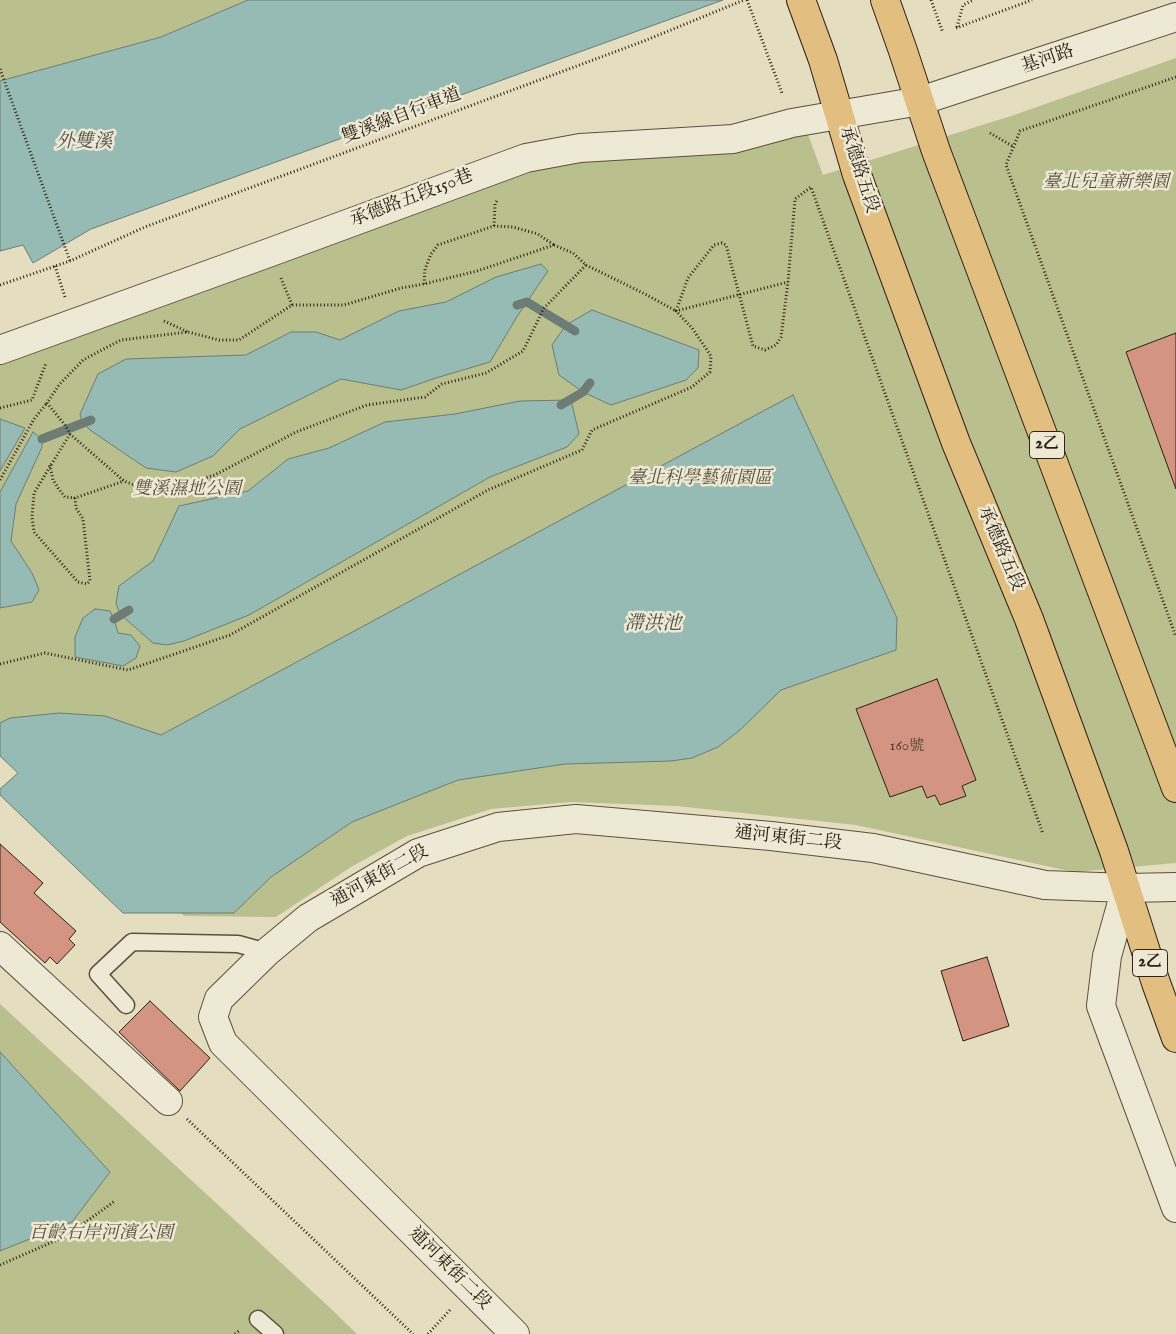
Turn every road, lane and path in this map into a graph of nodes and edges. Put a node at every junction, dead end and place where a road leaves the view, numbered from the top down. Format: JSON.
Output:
{"nodes":[{"id":1,"x":746,"y":0,"type":"edge"},
{"id":2,"x":801,"y":0,"type":"edge"},
{"id":3,"x":885,"y":0,"type":"edge"},
{"id":4,"x":931,"y":0,"type":"edge"},
{"id":5,"x":973,"y":0,"type":"edge"},
{"id":6,"x":1032,"y":0,"type":"edge"},
{"id":7,"x":1176,"y":17,"type":"edge"},
{"id":8,"x":943,"y":33,"type":"dead end"},
{"id":9,"x":0,"y":69,"type":"edge"},
{"id":10,"x":1176,"y":77,"type":"edge"},
{"id":11,"x":782,"y":93,"type":"dead end"},
{"id":12,"x":920,"y":101,"type":"junction"},
{"id":13,"x":840,"y":114,"type":"junction"},
{"id":14,"x":990,"y":133,"type":"dead end"},
{"id":15,"x":1014,"y":147,"type":"junction"},
{"id":16,"x":554,"y":245,"type":"junction"},
{"id":17,"x":70,"y":261,"type":"junction"},
{"id":18,"x":586,"y":265,"type":"junction"},
{"id":19,"x":55,"y":266,"type":"junction"},
{"id":20,"x":788,"y":282,"type":"junction"},
{"id":21,"x":424,"y":284,"type":"junction"},
{"id":22,"x":0,"y":285,"type":"edge"},
{"id":23,"x":738,"y":294,"type":"junction"},
{"id":24,"x":66,"y":300,"type":"dead end"},
{"id":25,"x":676,"y":311,"type":"junction"},
{"id":26,"x":0,"y":350,"type":"edge"},
{"id":27,"x":48,"y":356,"type":"dead end"},
{"id":28,"x":47,"y":403,"type":"junction"},
{"id":29,"x":0,"y":408,"type":"edge"},
{"id":30,"x":69,"y":433,"type":"junction"},
{"id":31,"x":50,"y":465,"type":"junction"},
{"id":32,"x":0,"y":480,"type":"edge"},
{"id":33,"x":124,"y":481,"type":"junction"},
{"id":34,"x":75,"y":498,"type":"junction"},
{"id":35,"x":1176,"y":637,"type":"edge"},
{"id":36,"x":0,"y":664,"type":"edge"},
{"id":37,"x":1176,"y":788,"type":"edge"},
{"id":38,"x":1043,"y":834,"type":"dead end"},
{"id":39,"x":1176,"y":887,"type":"edge"},
{"id":40,"x":1126,"y":888,"type":"junction"},
{"id":41,"x":0,"y":946,"type":"edge"},
{"id":42,"x":267,"y":952,"type":"junction"},
{"id":43,"x":126,"y":1005,"type":"dead end"},
{"id":44,"x":1176,"y":1038,"type":"edge"},
{"id":45,"x":168,"y":1101,"type":"joint"},
{"id":46,"x":115,"y":1201,"type":"dead end"},
{"id":47,"x":1176,"y":1208,"type":"edge"},
{"id":48,"x":0,"y":1265,"type":"edge"},
{"id":49,"x":456,"y":1315,"type":"dead end"},
{"id":50,"x":258,"y":1319,"type":"dead end"},
{"id":51,"x":275,"y":1334,"type":"edge"},
{"id":52,"x":413,"y":1334,"type":"edge"},
{"id":53,"x":428,"y":1334,"type":"edge"},
{"id":54,"x":515,"y":1334,"type":"edge"}],
"edges":[{"from":1,"to":11,"type":"path"},
{"from":1,"to":17,"type":"path","name":"雙溪線自行車道"},
{"from":2,"to":13,"type":"main road","name":"承德路五段","number":"2乙"},
{"from":3,"to":12,"type":"main road","number":"2乙"},
{"from":4,"to":8,"type":"path"},
{"from":5,"to":6,"type":"path"},
{"from":7,"to":12,"type":"street","name":"基河路"},
{"from":9,"to":17,"type":"path"},
{"from":10,"to":15,"type":"path"},
{"from":12,"to":13,"type":"street","name":"基河路"},
{"from":12,"to":37,"type":"main road","number":"2乙"},
{"from":13,"to":26,"type":"street","name":"承德路五段150巷"},
{"from":13,"to":40,"type":"main road","name":"承德路五段","number":"2乙"},
{"from":14,"to":15,"type":"path"},
{"from":15,"to":35,"type":"path"},
{"from":16,"to":18,"type":"path"},
{"from":16,"to":21,"type":"path"},
{"from":16,"to":21,"type":"path"},
{"from":17,"to":19,"type":"path","name":"雙溪線自行車道"},
{"from":18,"to":25,"type":"path"},
{"from":18,"to":33,"type":"path"},
{"from":19,"to":22,"type":"path","name":"雙溪線自行車道"},
{"from":19,"to":24,"type":"path"},
{"from":20,"to":23,"type":"path"},
{"from":20,"to":23,"type":"path"},
{"from":20,"to":38,"type":"path"},
{"from":21,"to":28,"type":"path"},
{"from":23,"to":25,"type":"path"},
{"from":23,"to":25,"type":"path"},
{"from":25,"to":36,"type":"path"},
{"from":27,"to":29,"type":"path"},
{"from":28,"to":30,"type":"path"},
{"from":28,"to":32,"type":"path"},
{"from":30,"to":31,"type":"path"},
{"from":30,"to":33,"type":"path"},
{"from":31,"to":34,"type":"path"},
{"from":31,"to":34,"type":"path"},
{"from":33,"to":34,"type":"path"},
{"from":39,"to":40,"type":"street","name":"通河東街二段"},
{"from":40,"to":42,"type":"street","name":"通河東街二段"},
{"from":40,"to":44,"type":"main road","name":"承德路五段","number":"2乙"},
{"from":40,"to":47,"type":"street"},
{"from":41,"to":45,"type":"street"},
{"from":42,"to":43,"type":"lane"},
{"from":42,"to":54,"type":"street","name":"通河東街二段"},
{"from":45,"to":52,"type":"path"},
{"from":46,"to":48,"type":"path"},
{"from":49,"to":53,"type":"path"},
{"from":50,"to":51,"type":"lane"}]}
